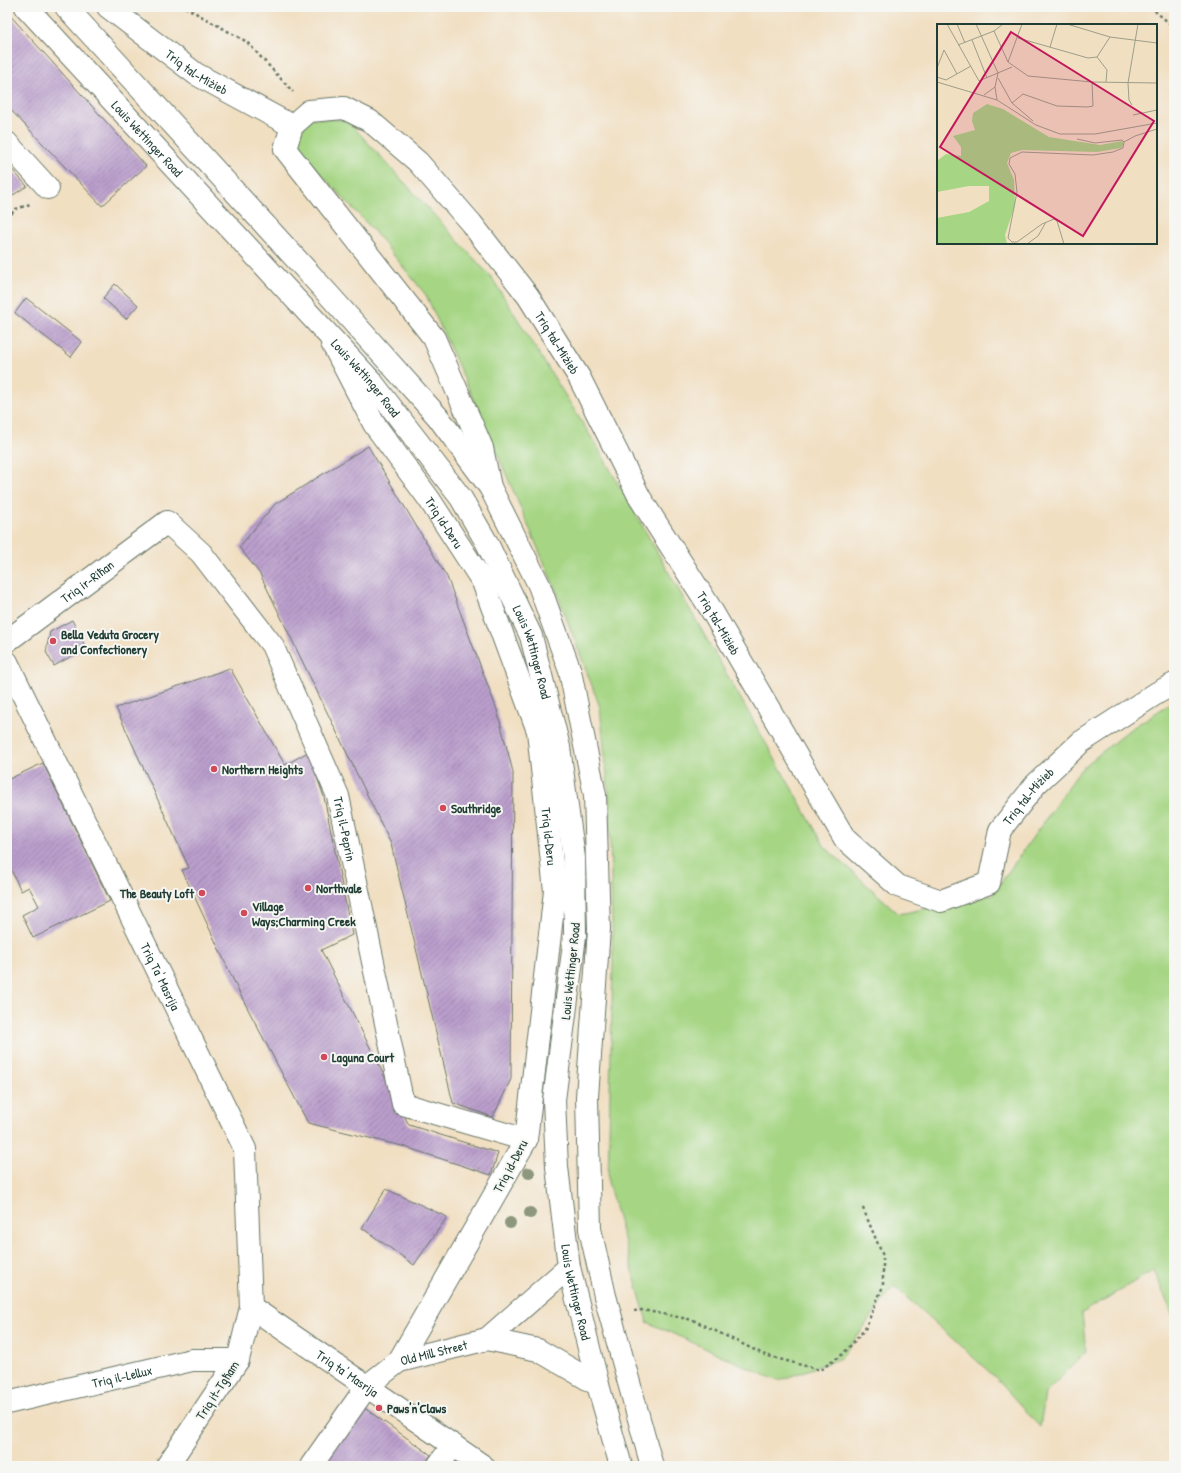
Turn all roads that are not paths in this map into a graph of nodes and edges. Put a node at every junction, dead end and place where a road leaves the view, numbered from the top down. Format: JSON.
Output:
{"nodes":[{"id":1,"x":26,"y":7,"type":"edge"},
{"id":2,"x":66,"y":7,"type":"edge"},
{"id":3,"x":108,"y":7,"type":"edge"},
{"id":4,"x":292,"y":126,"type":"junction"},
{"id":5,"x":7,"y":143,"type":"edge"},
{"id":6,"x":48,"y":188,"type":"dead end"},
{"id":7,"x":326,"y":332,"type":"junction"},
{"id":8,"x":490,"y":487,"type":"junction"},
{"id":9,"x":167,"y":522,"type":"joint"},
{"id":10,"x":7,"y":640,"type":"edge"},
{"id":11,"x":7,"y":662,"type":"edge"},
{"id":12,"x":1174,"y":684,"type":"edge"},
{"id":13,"x":526,"y":1140,"type":"junction"},
{"id":14,"x":569,"y":1267,"type":"junction"},
{"id":15,"x":251,"y":1307,"type":"junction"},
{"id":16,"x":487,"y":1339,"type":"junction"},
{"id":17,"x":238,"y":1360,"type":"junction"},
{"id":18,"x":399,"y":1361,"type":"junction"},
{"id":19,"x":598,"y":1385,"type":"junction"},
{"id":20,"x":367,"y":1386,"type":"junction"},
{"id":21,"x":8,"y":1398,"type":"edge"},
{"id":22,"x":453,"y":1445,"type":"junction"},
{"id":23,"x":167,"y":1466,"type":"edge"},
{"id":24,"x":311,"y":1466,"type":"edge"},
{"id":25,"x":438,"y":1466,"type":"edge"},
{"id":26,"x":483,"y":1466,"type":"edge"},
{"id":27,"x":621,"y":1466,"type":"edge"},
{"id":28,"x":652,"y":1466,"type":"edge"}],
"edges":[{"from":1,"to":7,"type":"main road","name":"Louis Wettinger Road"},
{"from":2,"to":8,"type":"main road","name":"Louis Wettinger Road"},
{"from":3,"to":4,"type":"main road","name":"Triq tal-Miżieb"},
{"from":4,"to":8,"type":"main road"},
{"from":4,"to":12,"type":"main road","name":"Triq tal-Miżieb"},
{"from":5,"to":6,"type":"main road"},
{"from":7,"to":13,"type":"main road","name":"Triq id-Deru"},
{"from":7,"to":14,"type":"main road","name":"Louis Wettinger Road"},
{"from":8,"to":28,"type":"main road","name":"Louis Wettinger Road"},
{"from":9,"to":10,"type":"main road","name":"Triq ir-Riħan"},
{"from":9,"to":13,"type":"main road","name":"Triq il-Peprin"},
{"from":11,"to":15,"type":"main road","name":"Triq Ta' Masrija"},
{"from":13,"to":18,"type":"main road","name":"Triq id-Deru"},
{"from":14,"to":16,"type":"main road","name":"Old Mill Street"},
{"from":14,"to":19,"type":"main road","name":"Louis Wettinger Road"},
{"from":15,"to":17,"type":"main road","name":"Triq it-Tgħam"},
{"from":15,"to":20,"type":"main road","name":"Triq ta' Masrija"},
{"from":16,"to":18,"type":"main road","name":"Old Mill Street"},
{"from":16,"to":19,"type":"main road","name":"Old Mill Street"},
{"from":17,"to":21,"type":"main road","name":"Triq il-Lellux"},
{"from":17,"to":23,"type":"main road","name":"Triq it-Tgħam"},
{"from":18,"to":20,"type":"main road","name":"Old Mill Street"},
{"from":19,"to":27,"type":"main road","name":"Louis Wettinger Road"},
{"from":20,"to":22,"type":"main road","name":"Triq ta' Masrija"},
{"from":20,"to":24,"type":"main road","name":"Old Mill Street"},
{"from":22,"to":25,"type":"main road"},
{"from":22,"to":26,"type":"main road","name":"Triq ta' Masrija"}]}
